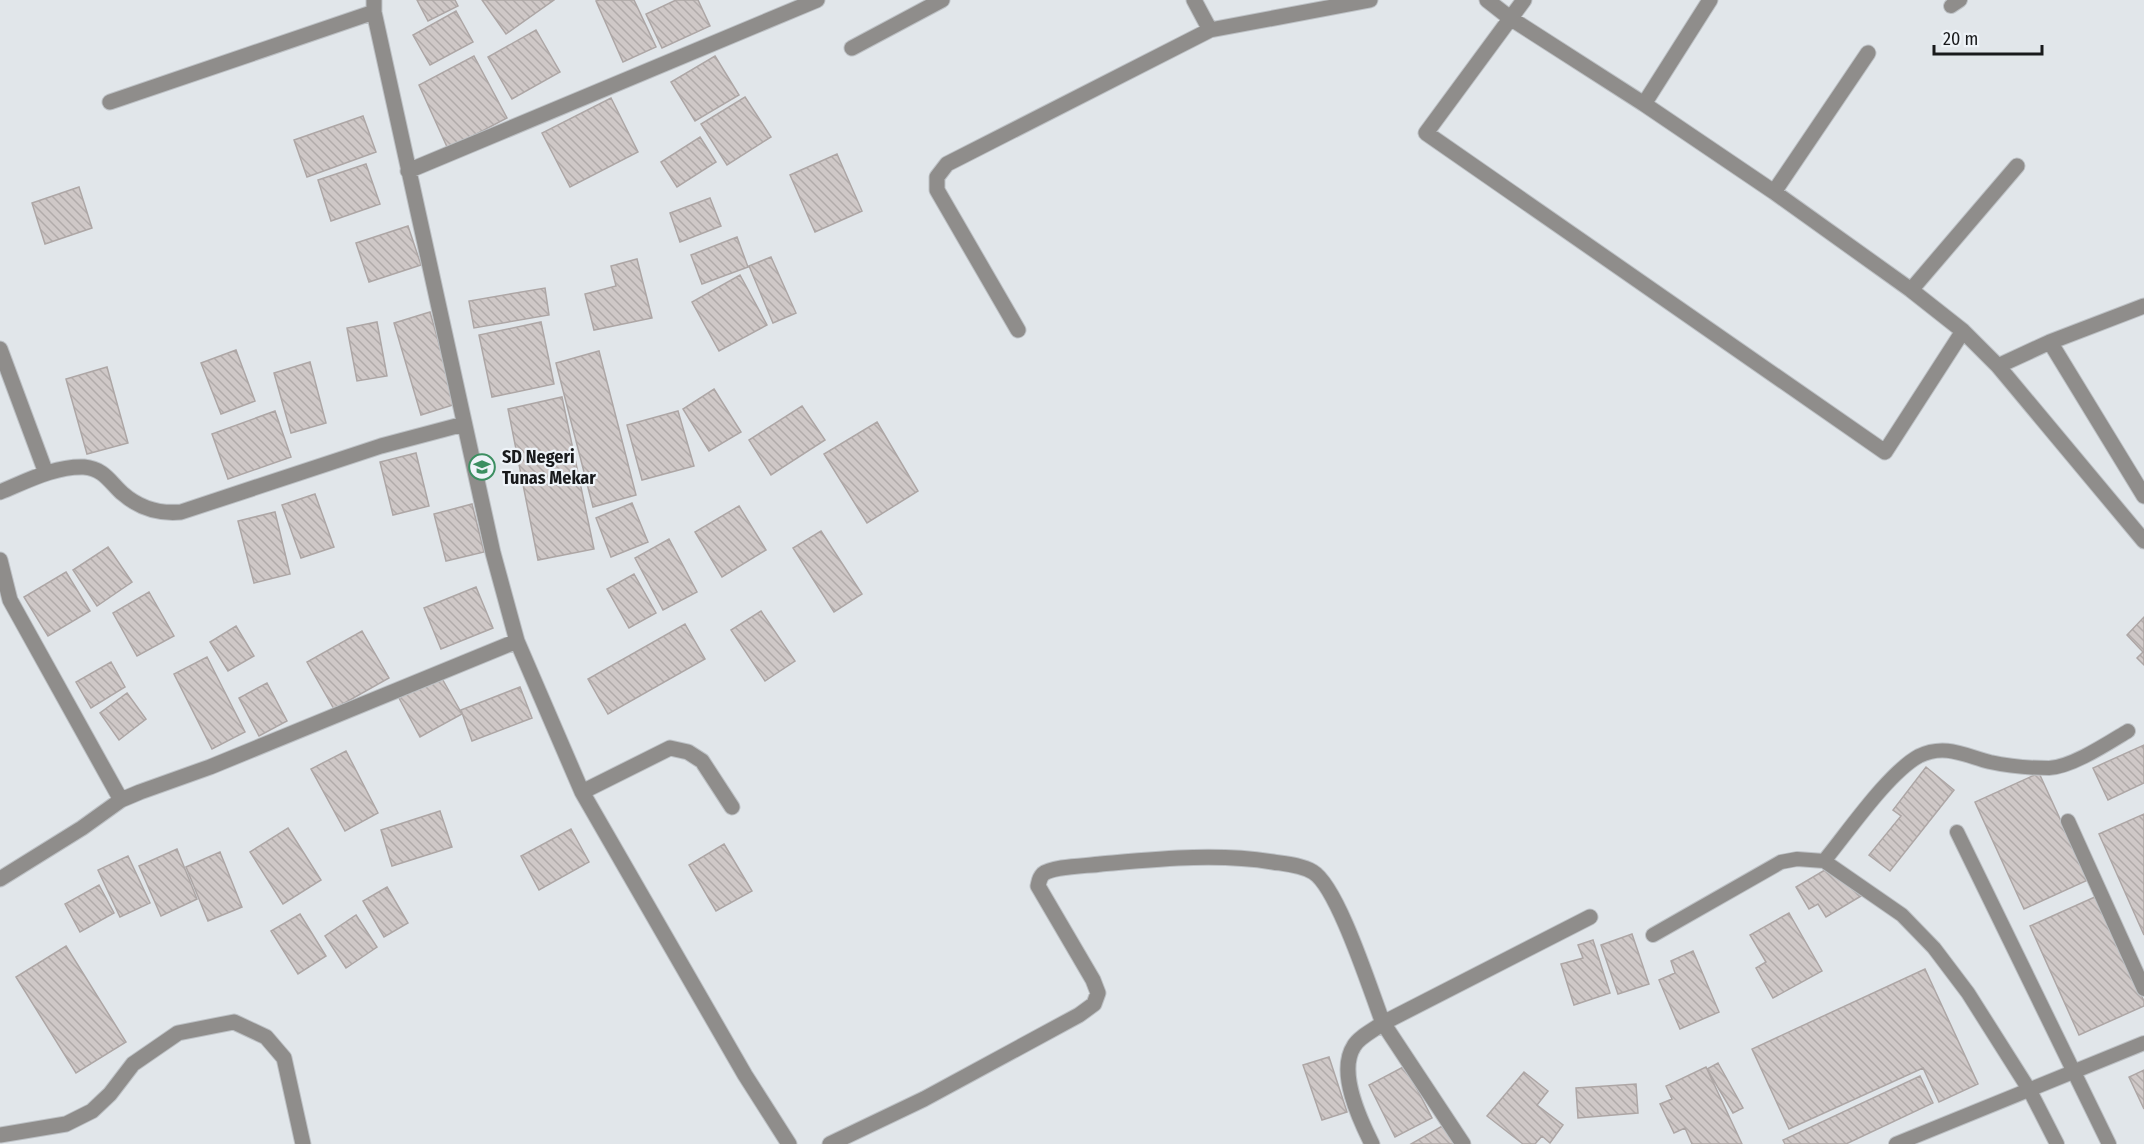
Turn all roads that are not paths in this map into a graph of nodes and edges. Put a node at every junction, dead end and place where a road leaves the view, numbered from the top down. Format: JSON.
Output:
{"nodes":[{"id":1,"x":817,"y":0,"type":"edge"},
{"id":2,"x":942,"y":0,"type":"edge"},
{"id":3,"x":1194,"y":0,"type":"edge"},
{"id":4,"x":1370,"y":0,"type":"edge"},
{"id":5,"x":1487,"y":0,"type":"edge"},
{"id":6,"x":1524,"y":0,"type":"edge"},
{"id":7,"x":1710,"y":0,"type":"edge"},
{"id":8,"x":374,"y":6,"type":"edge"},
{"id":9,"x":1510,"y":18,"type":"junction"},
{"id":10,"x":1210,"y":30,"type":"junction"},
{"id":11,"x":852,"y":48,"type":"dead end"},
{"id":12,"x":1868,"y":53,"type":"dead end"},
{"id":13,"x":110,"y":102,"type":"dead end"},
{"id":14,"x":1644,"y":104,"type":"junction"},
{"id":15,"x":2017,"y":166,"type":"dead end"},
{"id":16,"x":408,"y":171,"type":"junction"},
{"id":17,"x":1774,"y":192,"type":"junction"},
{"id":18,"x":1911,"y":290,"type":"junction"},
{"id":19,"x":2144,"y":306,"type":"edge"},
{"id":20,"x":1018,"y":330,"type":"dead end"},
{"id":21,"x":1963,"y":331,"type":"junction"},
{"id":22,"x":2050,"y":342,"type":"junction"},
{"id":23,"x":0,"y":349,"type":"edge"},
{"id":24,"x":1998,"y":366,"type":"junction"},
{"id":25,"x":464,"y":424,"type":"junction"},
{"id":26,"x":46,"y":473,"type":"junction"},
{"id":27,"x":0,"y":492,"type":"edge"},
{"id":28,"x":2144,"y":495,"type":"edge"},
{"id":29,"x":2144,"y":541,"type":"edge"},
{"id":30,"x":0,"y":561,"type":"edge"},
{"id":31,"x":518,"y":641,"type":"junction"},
{"id":32,"x":2128,"y":731,"type":"dead end"},
{"id":33,"x":582,"y":792,"type":"junction"},
{"id":34,"x":121,"y":801,"type":"junction"},
{"id":35,"x":732,"y":807,"type":"dead end"},
{"id":36,"x":2068,"y":821,"type":"dead end"},
{"id":37,"x":1957,"y":832,"type":"dead end"},
{"id":38,"x":1824,"y":861,"type":"junction"},
{"id":39,"x":0,"y":879,"type":"edge"},
{"id":40,"x":1590,"y":917,"type":"dead end"},
{"id":41,"x":1653,"y":935,"type":"dead end"},
{"id":42,"x":2144,"y":989,"type":"edge"},
{"id":43,"x":1383,"y":1023,"type":"junction"},
{"id":44,"x":2144,"y":1043,"type":"edge"},
{"id":45,"x":2075,"y":1073,"type":"junction"},
{"id":46,"x":2030,"y":1091,"type":"junction"},
{"id":47,"x":0,"y":1135,"type":"edge"},
{"id":48,"x":303,"y":1144,"type":"edge"},
{"id":49,"x":789,"y":1144,"type":"edge"},
{"id":50,"x":830,"y":1144,"type":"edge"},
{"id":51,"x":1372,"y":1144,"type":"edge"},
{"id":52,"x":1463,"y":1144,"type":"edge"},
{"id":53,"x":1896,"y":1144,"type":"edge"},
{"id":54,"x":2057,"y":1144,"type":"edge"},
{"id":55,"x":2109,"y":1144,"type":"edge"}],
"edges":[{"from":1,"to":16,"type":"street"},
{"from":2,"to":11,"type":"street"},
{"from":3,"to":10,"type":"street"},
{"from":4,"to":10,"type":"street"},
{"from":5,"to":9,"type":"street"},
{"from":6,"to":9,"type":"street"},
{"from":7,"to":14,"type":"street"},
{"from":8,"to":13,"type":"street"},
{"from":8,"to":16,"type":"street"},
{"from":9,"to":14,"type":"street"},
{"from":9,"to":21,"type":"street"},
{"from":10,"to":20,"type":"street"},
{"from":12,"to":17,"type":"street"},
{"from":14,"to":17,"type":"street"},
{"from":15,"to":18,"type":"street"},
{"from":16,"to":25,"type":"street"},
{"from":17,"to":18,"type":"street"},
{"from":18,"to":21,"type":"street"},
{"from":19,"to":22,"type":"street"},
{"from":21,"to":24,"type":"street"},
{"from":22,"to":24,"type":"street"},
{"from":22,"to":28,"type":"street"},
{"from":23,"to":26,"type":"street"},
{"from":24,"to":29,"type":"street"},
{"from":25,"to":26,"type":"street"},
{"from":25,"to":31,"type":"street"},
{"from":26,"to":27,"type":"street"},
{"from":30,"to":34,"type":"street"},
{"from":31,"to":33,"type":"street"},
{"from":31,"to":34,"type":"street"},
{"from":32,"to":38,"type":"lane"},
{"from":33,"to":35,"type":"street"},
{"from":33,"to":49,"type":"street"},
{"from":34,"to":39,"type":"street"},
{"from":36,"to":42,"type":"lane"},
{"from":37,"to":45,"type":"lane"},
{"from":38,"to":41,"type":"lane"},
{"from":38,"to":46,"type":"lane"},
{"from":40,"to":43,"type":"street"},
{"from":43,"to":50,"type":"street"},
{"from":43,"to":51,"type":"street"},
{"from":43,"to":52,"type":"street"},
{"from":44,"to":45,"type":"lane"},
{"from":45,"to":46,"type":"lane"},
{"from":45,"to":55,"type":"lane"},
{"from":46,"to":53,"type":"lane"},
{"from":46,"to":54,"type":"lane"},
{"from":47,"to":48,"type":"street"}]}
